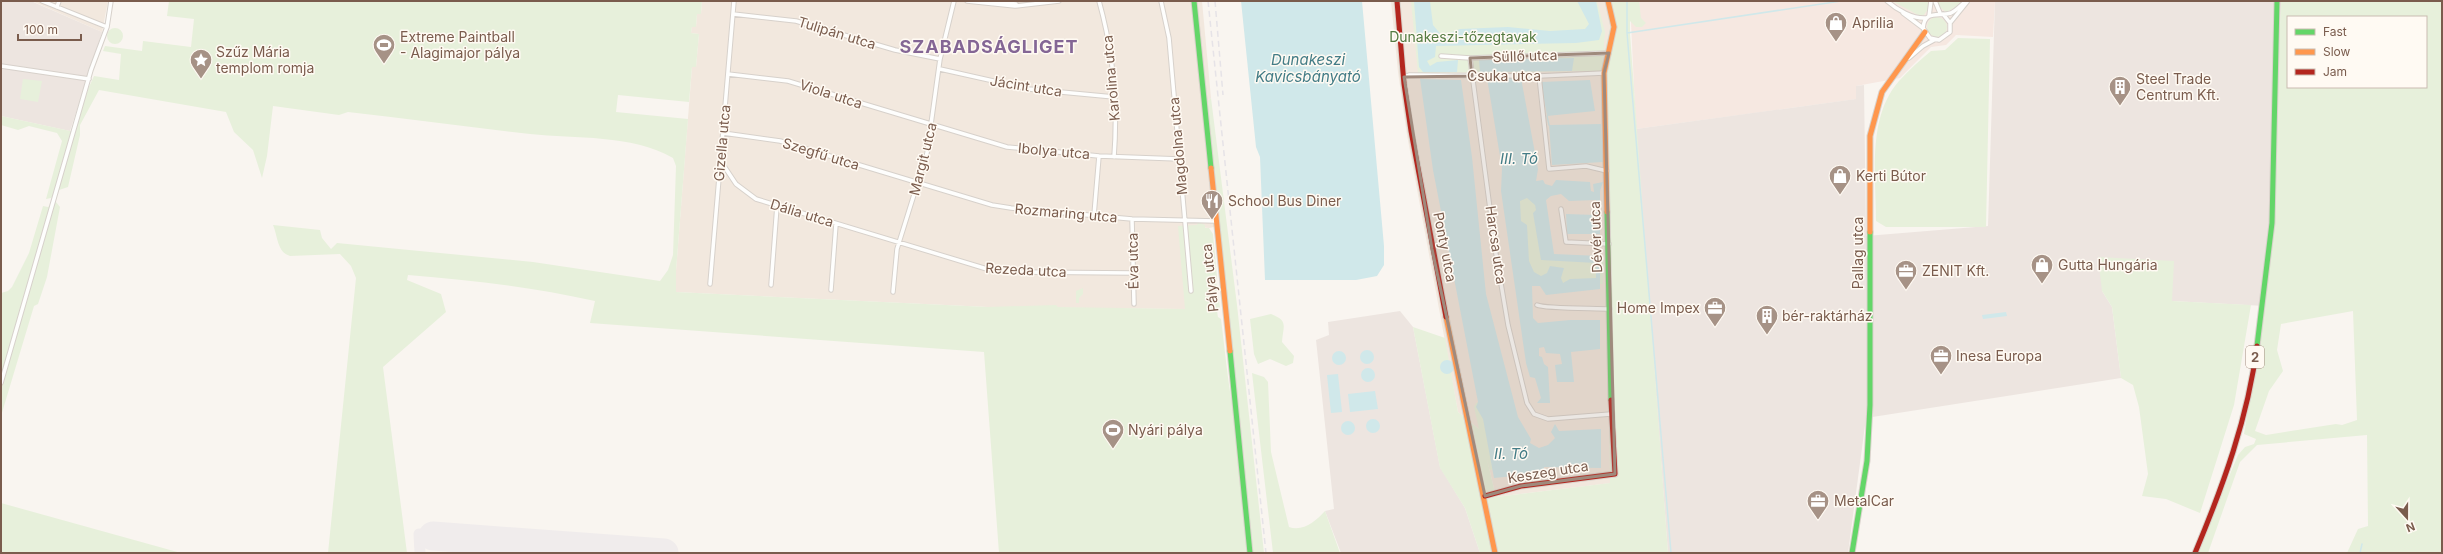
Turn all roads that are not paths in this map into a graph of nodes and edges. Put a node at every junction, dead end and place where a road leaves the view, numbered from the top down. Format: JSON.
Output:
{"nodes":[{"id":1,"x":42,"y":1,"type":"edge"},
{"id":2,"x":59,"y":1,"type":"edge"},
{"id":3,"x":111,"y":1,"type":"edge"},
{"id":4,"x":734,"y":1,"type":"edge"},
{"id":5,"x":954,"y":1,"type":"edge"},
{"id":6,"x":967,"y":1,"type":"edge"},
{"id":7,"x":983,"y":1,"type":"edge"},
{"id":8,"x":1059,"y":1,"type":"edge"},
{"id":9,"x":1099,"y":1,"type":"edge"},
{"id":10,"x":1161,"y":1,"type":"edge"},
{"id":11,"x":1194,"y":1,"type":"edge"},
{"id":12,"x":1397,"y":1,"type":"edge"},
{"id":13,"x":1608,"y":1,"type":"edge"},
{"id":14,"x":1887,"y":1,"type":"edge"},
{"id":15,"x":1931,"y":1,"type":"edge"},
{"id":16,"x":1935,"y":1,"type":"edge"},
{"id":17,"x":1967,"y":1,"type":"edge"},
{"id":18,"x":2277,"y":1,"type":"edge"},
{"id":19,"x":1053,"y":2,"type":"edge"},
{"id":20,"x":1015,"y":4,"type":"edge"},
{"id":21,"x":57,"y":7,"type":"junction"},
{"id":22,"x":1900,"y":11,"type":"junction"},
{"id":23,"x":733,"y":14,"type":"junction"},
{"id":24,"x":1941,"y":14,"type":"junction"},
{"id":25,"x":1928,"y":17,"type":"junction"},
{"id":26,"x":1950,"y":23,"type":"junction"},
{"id":27,"x":106,"y":27,"type":"junction"},
{"id":28,"x":1924,"y":30,"type":"junction"},
{"id":29,"x":1934,"y":40,"type":"junction"},
{"id":30,"x":1609,"y":53,"type":"junction"},
{"id":31,"x":1441,"y":56,"type":"dead end"},
{"id":32,"x":1470,"y":58,"type":"junction"},
{"id":33,"x":1908,"y":58,"type":"junction"},
{"id":34,"x":940,"y":59,"type":"junction"},
{"id":35,"x":1,"y":66,"type":"edge"},
{"id":36,"x":940,"y":69,"type":"junction"},
{"id":37,"x":1604,"y":73,"type":"junction"},
{"id":38,"x":728,"y":74,"type":"junction"},
{"id":39,"x":1472,"y":76,"type":"junction"},
{"id":40,"x":1539,"y":76,"type":"junction"},
{"id":41,"x":1404,"y":77,"type":"junction"},
{"id":42,"x":89,"y":79,"type":"junction"},
{"id":43,"x":1114,"y":97,"type":"junction"},
{"id":44,"x":932,"y":125,"type":"junction"},
{"id":45,"x":723,"y":133,"type":"junction"},
{"id":46,"x":1099,"y":156,"type":"junction"},
{"id":47,"x":1114,"y":156,"type":"junction"},
{"id":48,"x":1179,"y":159,"type":"junction"},
{"id":49,"x":720,"y":160,"type":"junction"},
{"id":50,"x":1606,"y":171,"type":"junction"},
{"id":51,"x":918,"y":183,"type":"junction"},
{"id":52,"x":777,"y":206,"type":"junction"},
{"id":53,"x":1561,"y":209,"type":"dead end"},
{"id":54,"x":1094,"y":215,"type":"junction"},
{"id":55,"x":1132,"y":219,"type":"junction"},
{"id":56,"x":1184,"y":221,"type":"junction"},
{"id":57,"x":1216,"y":221,"type":"junction"},
{"id":58,"x":836,"y":224,"type":"junction"},
{"id":59,"x":899,"y":243,"type":"junction"},
{"id":60,"x":1608,"y":244,"type":"junction"},
{"id":61,"x":1134,"y":273,"type":"junction"},
{"id":62,"x":710,"y":284,"type":"dead end"},
{"id":63,"x":771,"y":285,"type":"dead end"},
{"id":64,"x":831,"y":290,"type":"dead end"},
{"id":65,"x":1191,"y":291,"type":"dead end"},
{"id":66,"x":893,"y":292,"type":"dead end"},
{"id":67,"x":1134,"y":304,"type":"dead end"},
{"id":68,"x":1537,"y":305,"type":"dead end"},
{"id":69,"x":1610,"y":309,"type":"junction"},
{"id":70,"x":1,"y":383,"type":"edge"},
{"id":71,"x":1611,"y":414,"type":"junction"},
{"id":72,"x":1615,"y":474,"type":"joint"},
{"id":73,"x":1485,"y":496,"type":"junction"},
{"id":74,"x":1250,"y":553,"type":"edge"},
{"id":75,"x":1495,"y":553,"type":"edge"},
{"id":76,"x":1852,"y":553,"type":"edge"},
{"id":77,"x":2195,"y":553,"type":"edge"}],
"edges":[{"from":1,"to":21,"type":"street"},
{"from":2,"to":21,"type":"street"},
{"from":3,"to":27,"type":"street"},
{"from":4,"to":23,"type":"street","name":"Gizella utca"},
{"from":5,"to":34,"type":"street","name":"Margit utca"},
{"from":6,"to":20,"type":"street"},
{"from":7,"to":20,"type":"street"},
{"from":8,"to":19,"type":"street"},
{"from":9,"to":43,"type":"street","name":"Karolina utca"},
{"from":10,"to":48,"type":"street","name":"Magdolna utca"},
{"from":11,"to":57,"type":"street","name":"Pálya utca"},
{"from":12,"to":41,"type":"street","name":"Ponty utca"},
{"from":13,"to":30,"type":"street","name":"Dévér utca"},
{"from":14,"to":22,"type":"street"},
{"from":15,"to":25,"type":"street"},
{"from":16,"to":24,"type":"street"},
{"from":17,"to":24,"type":"street"},
{"from":17,"to":26,"type":"street"},
{"from":18,"to":77,"type":"street","number":"2"},
{"from":19,"to":20,"type":"street"},
{"from":21,"to":27,"type":"street"},
{"from":22,"to":25,"type":"street"},
{"from":22,"to":28,"type":"street"},
{"from":23,"to":34,"type":"street","name":"Tulipán utca"},
{"from":23,"to":38,"type":"street","name":"Gizella utca"},
{"from":24,"to":25,"type":"street"},
{"from":24,"to":26,"type":"street"},
{"from":25,"to":28,"type":"street"},
{"from":26,"to":29,"type":"street"},
{"from":27,"to":42,"type":"street"},
{"from":28,"to":29,"type":"street"},
{"from":28,"to":33,"type":"street","name":"Pallag utca"},
{"from":29,"to":33,"type":"street"},
{"from":30,"to":32,"type":"street","name":"Süllő utca"},
{"from":30,"to":37,"type":"street","name":"Dévér utca"},
{"from":31,"to":32,"type":"street","name":"Süllő utca"},
{"from":32,"to":39,"type":"street","name":"Harcsa utca"},
{"from":33,"to":76,"type":"street","name":"Pallag utca"},
{"from":34,"to":36,"type":"street","name":"Margit utca"},
{"from":35,"to":42,"type":"street"},
{"from":36,"to":43,"type":"street","name":"Jácint utca"},
{"from":36,"to":44,"type":"street","name":"Margit utca"},
{"from":37,"to":40,"type":"street","name":"Csuka utca"},
{"from":37,"to":50,"type":"street","name":"Dévér utca"},
{"from":38,"to":44,"type":"street","name":"Viola utca"},
{"from":38,"to":45,"type":"street","name":"Gizella utca"},
{"from":39,"to":40,"type":"street","name":"Csuka utca"},
{"from":39,"to":41,"type":"street","name":"Csuka utca"},
{"from":39,"to":71,"type":"street","name":"Harcsa utca"},
{"from":40,"to":50,"type":"street"},
{"from":41,"to":73,"type":"street","name":"Ponty utca"},
{"from":42,"to":70,"type":"street"},
{"from":43,"to":47,"type":"street","name":"Karolina utca"},
{"from":44,"to":46,"type":"street","name":"Ibolya utca"},
{"from":44,"to":51,"type":"street","name":"Margit utca"},
{"from":45,"to":49,"type":"street","name":"Gizella utca"},
{"from":45,"to":51,"type":"street","name":"Szegfű utca"},
{"from":46,"to":47,"type":"street","name":"Ibolya utca"},
{"from":46,"to":54,"type":"street"},
{"from":47,"to":48,"type":"street","name":"Ibolya utca"},
{"from":48,"to":56,"type":"street","name":"Magdolna utca"},
{"from":49,"to":52,"type":"street","name":"Dália utca"},
{"from":49,"to":62,"type":"street","name":"Gizella utca"},
{"from":50,"to":60,"type":"street","name":"Dévér utca"},
{"from":51,"to":54,"type":"street","name":"Rozmaring utca"},
{"from":51,"to":59,"type":"street","name":"Margit utca"},
{"from":52,"to":58,"type":"street","name":"Dália utca"},
{"from":52,"to":63,"type":"street"},
{"from":53,"to":60,"type":"street"},
{"from":54,"to":55,"type":"street","name":"Rozmaring utca"},
{"from":55,"to":56,"type":"street","name":"Rozmaring utca"},
{"from":55,"to":61,"type":"street","name":"Éva utca"},
{"from":56,"to":57,"type":"street","name":"Rozmaring utca"},
{"from":56,"to":65,"type":"street","name":"Magdolna utca"},
{"from":57,"to":74,"type":"street","name":"Pálya utca"},
{"from":58,"to":59,"type":"street","name":"Dália utca"},
{"from":58,"to":64,"type":"street"},
{"from":59,"to":61,"type":"street","name":"Rezeda utca"},
{"from":59,"to":66,"type":"street","name":"Margit utca"},
{"from":60,"to":69,"type":"street","name":"Dévér utca"},
{"from":61,"to":67,"type":"street","name":"Éva utca"},
{"from":68,"to":69,"type":"street"},
{"from":69,"to":71,"type":"street","name":"Dévér utca"},
{"from":71,"to":72,"type":"street","name":"Dévér utca"},
{"from":72,"to":73,"type":"street","name":"Keszeg utca"},
{"from":73,"to":75,"type":"street","name":"Ponty utca"}]}
